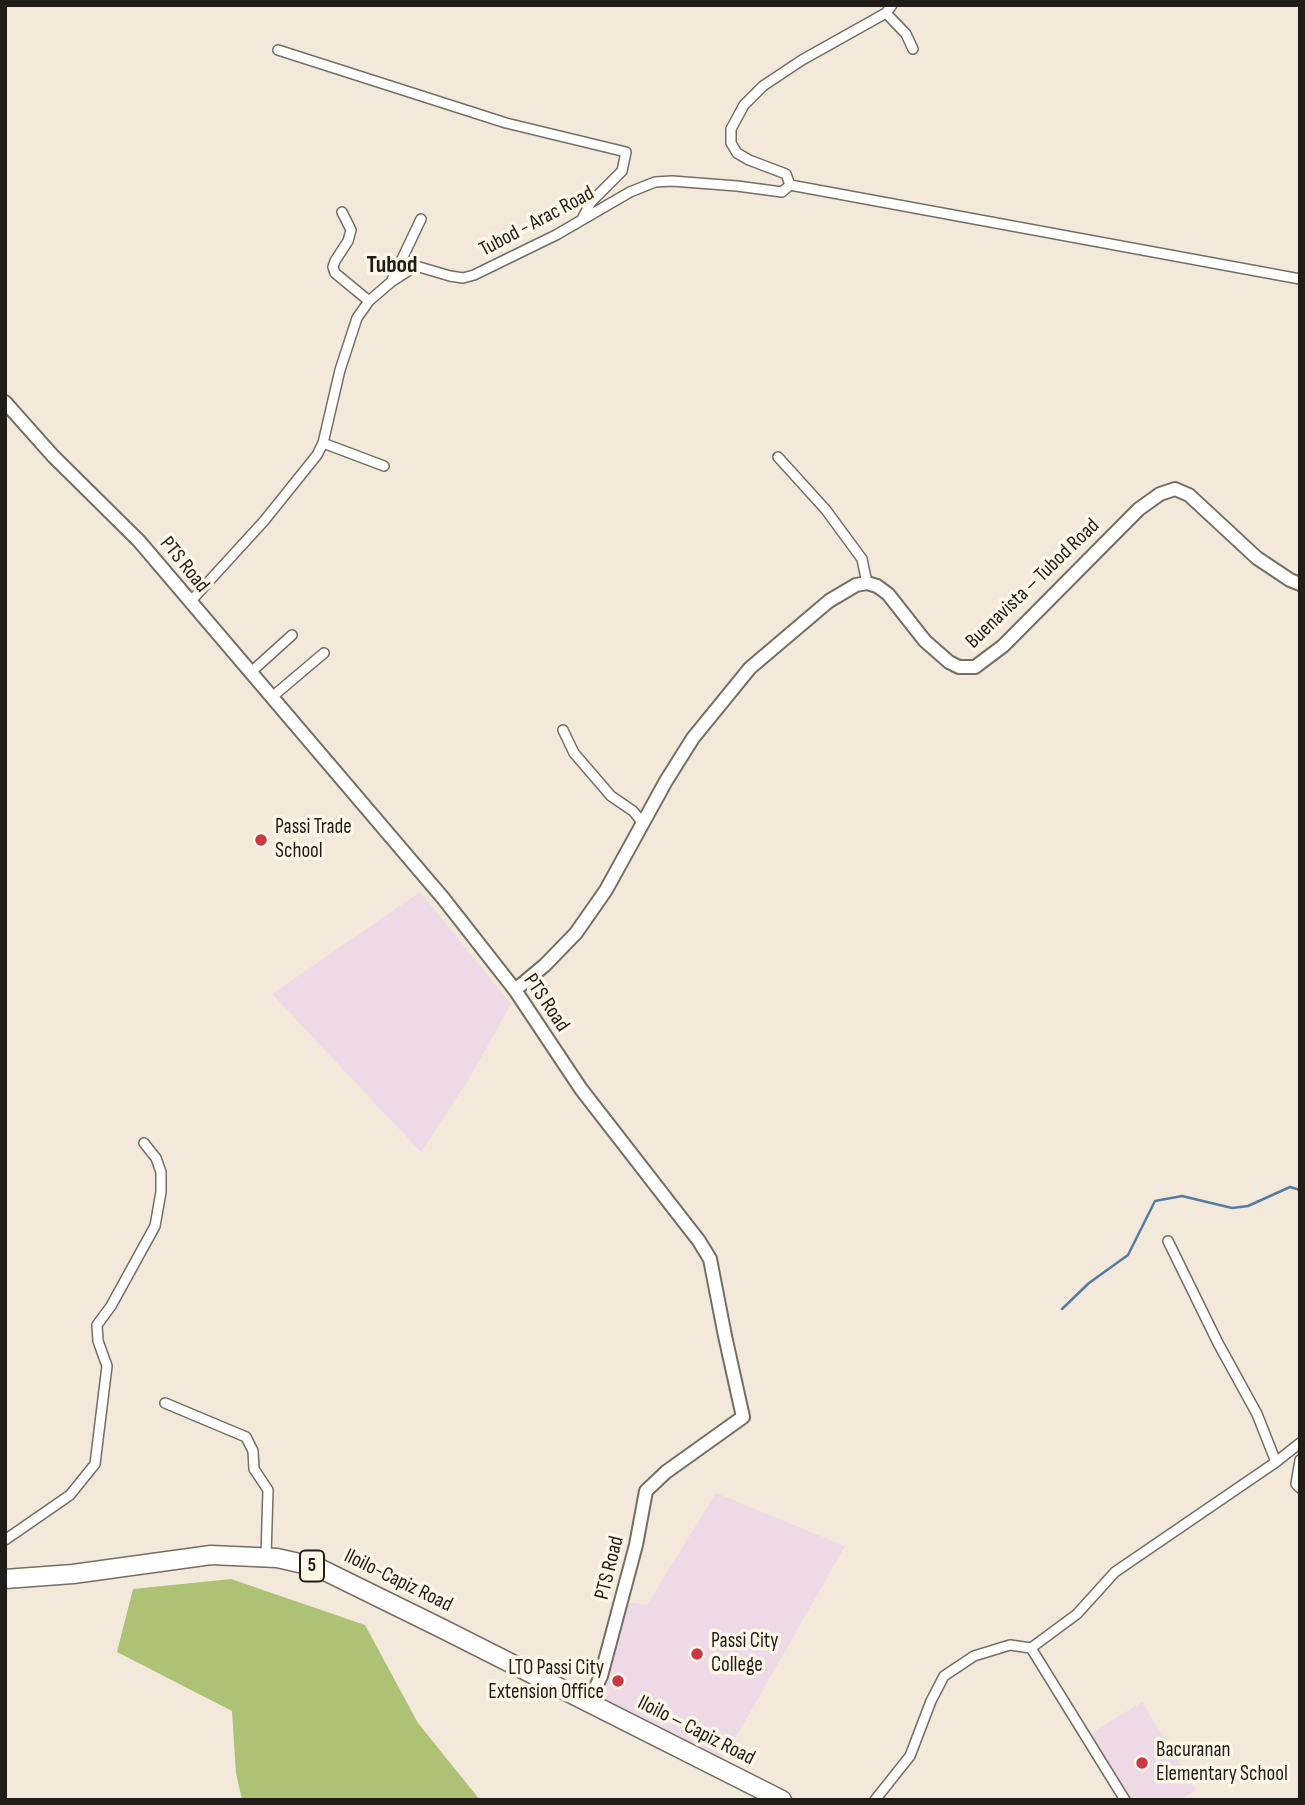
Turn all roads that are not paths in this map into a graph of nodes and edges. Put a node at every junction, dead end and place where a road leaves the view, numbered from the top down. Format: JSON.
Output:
{"nodes":[{"id":1,"x":889,"y":9,"type":"edge"},
{"id":2,"x":913,"y":49,"type":"dead end"},
{"id":3,"x":278,"y":50,"type":"dead end"},
{"id":4,"x":790,"y":185,"type":"junction"},
{"id":5,"x":342,"y":212,"type":"dead end"},
{"id":6,"x":421,"y":219,"type":"dead end"},
{"id":7,"x":582,"y":219,"type":"junction"},
{"id":8,"x":1300,"y":279,"type":"edge"},
{"id":9,"x":391,"y":282,"type":"junction"},
{"id":10,"x":369,"y":301,"type":"junction"},
{"id":11,"x":5,"y":402,"type":"edge"},
{"id":12,"x":323,"y":443,"type":"junction"},
{"id":13,"x":778,"y":457,"type":"dead end"},
{"id":14,"x":384,"y":466,"type":"dead end"},
{"id":15,"x":867,"y":583,"type":"junction"},
{"id":16,"x":1300,"y":584,"type":"edge"},
{"id":17,"x":190,"y":603,"type":"junction"},
{"id":18,"x":292,"y":635,"type":"dead end"},
{"id":19,"x":324,"y":653,"type":"dead end"},
{"id":20,"x":250,"y":673,"type":"junction"},
{"id":21,"x":272,"y":697,"type":"junction"},
{"id":22,"x":563,"y":730,"type":"dead end"},
{"id":23,"x":642,"y":822,"type":"junction"},
{"id":24,"x":515,"y":990,"type":"junction"},
{"id":25,"x":144,"y":1143,"type":"dead end"},
{"id":26,"x":1168,"y":1241,"type":"dead end"},
{"id":27,"x":165,"y":1403,"type":"dead end"},
{"id":28,"x":1299,"y":1445,"type":"edge"},
{"id":29,"x":1300,"y":1460,"type":"edge"},
{"id":30,"x":1276,"y":1462,"type":"junction"},
{"id":31,"x":1300,"y":1488,"type":"edge"},
{"id":32,"x":5,"y":1540,"type":"edge"},
{"id":33,"x":266,"y":1557,"type":"junction"},
{"id":34,"x":5,"y":1579,"type":"edge"},
{"id":35,"x":1031,"y":1648,"type":"junction"},
{"id":36,"x":589,"y":1702,"type":"junction"},
{"id":37,"x":782,"y":1800,"type":"edge"},
{"id":38,"x":875,"y":1800,"type":"edge"},
{"id":39,"x":1125,"y":1800,"type":"edge"}],
"edges":[{"from":1,"to":2,"type":"street"},
{"from":1,"to":4,"type":"street"},
{"from":3,"to":7,"type":"street"},
{"from":4,"to":7,"type":"street","name":"Tubod - Arac Road"},
{"from":4,"to":8,"type":"street"},
{"from":5,"to":10,"type":"street"},
{"from":6,"to":9,"type":"street"},
{"from":7,"to":9,"type":"street","name":"Tubod - Arac Road"},
{"from":9,"to":10,"type":"street","name":"Tubod - Arac Road"},
{"from":10,"to":12,"type":"street","name":"Tubod - Arac Road"},
{"from":11,"to":17,"type":"main road","name":"PTS Road"},
{"from":12,"to":14,"type":"street"},
{"from":12,"to":17,"type":"street","name":"Tubod - Arac Road"},
{"from":13,"to":15,"type":"street"},
{"from":15,"to":16,"type":"main road","name":"Buenavista – Tubod Road"},
{"from":15,"to":23,"type":"main road"},
{"from":17,"to":20,"type":"main road","name":"PTS Road"},
{"from":18,"to":20,"type":"street"},
{"from":19,"to":21,"type":"street"},
{"from":20,"to":21,"type":"main road","name":"PTS Road"},
{"from":21,"to":24,"type":"main road","name":"PTS Road"},
{"from":22,"to":23,"type":"street"},
{"from":23,"to":24,"type":"main road"},
{"from":24,"to":36,"type":"main road","name":"PTS Road"},
{"from":25,"to":32,"type":"street"},
{"from":26,"to":30,"type":"street"},
{"from":27,"to":33,"type":"street"},
{"from":28,"to":30,"type":"street"},
{"from":29,"to":31,"type":"street"},
{"from":30,"to":35,"type":"street"},
{"from":33,"to":34,"type":"highway","name":"Iloilo-Capiz Road","number":"5"},
{"from":33,"to":36,"type":"highway","name":"Iloilo-Capiz Road","number":"5"},
{"from":35,"to":38,"type":"street"},
{"from":35,"to":39,"type":"street"},
{"from":36,"to":37,"type":"highway","name":"Iloilo – Capiz Road","number":"5"}]}
